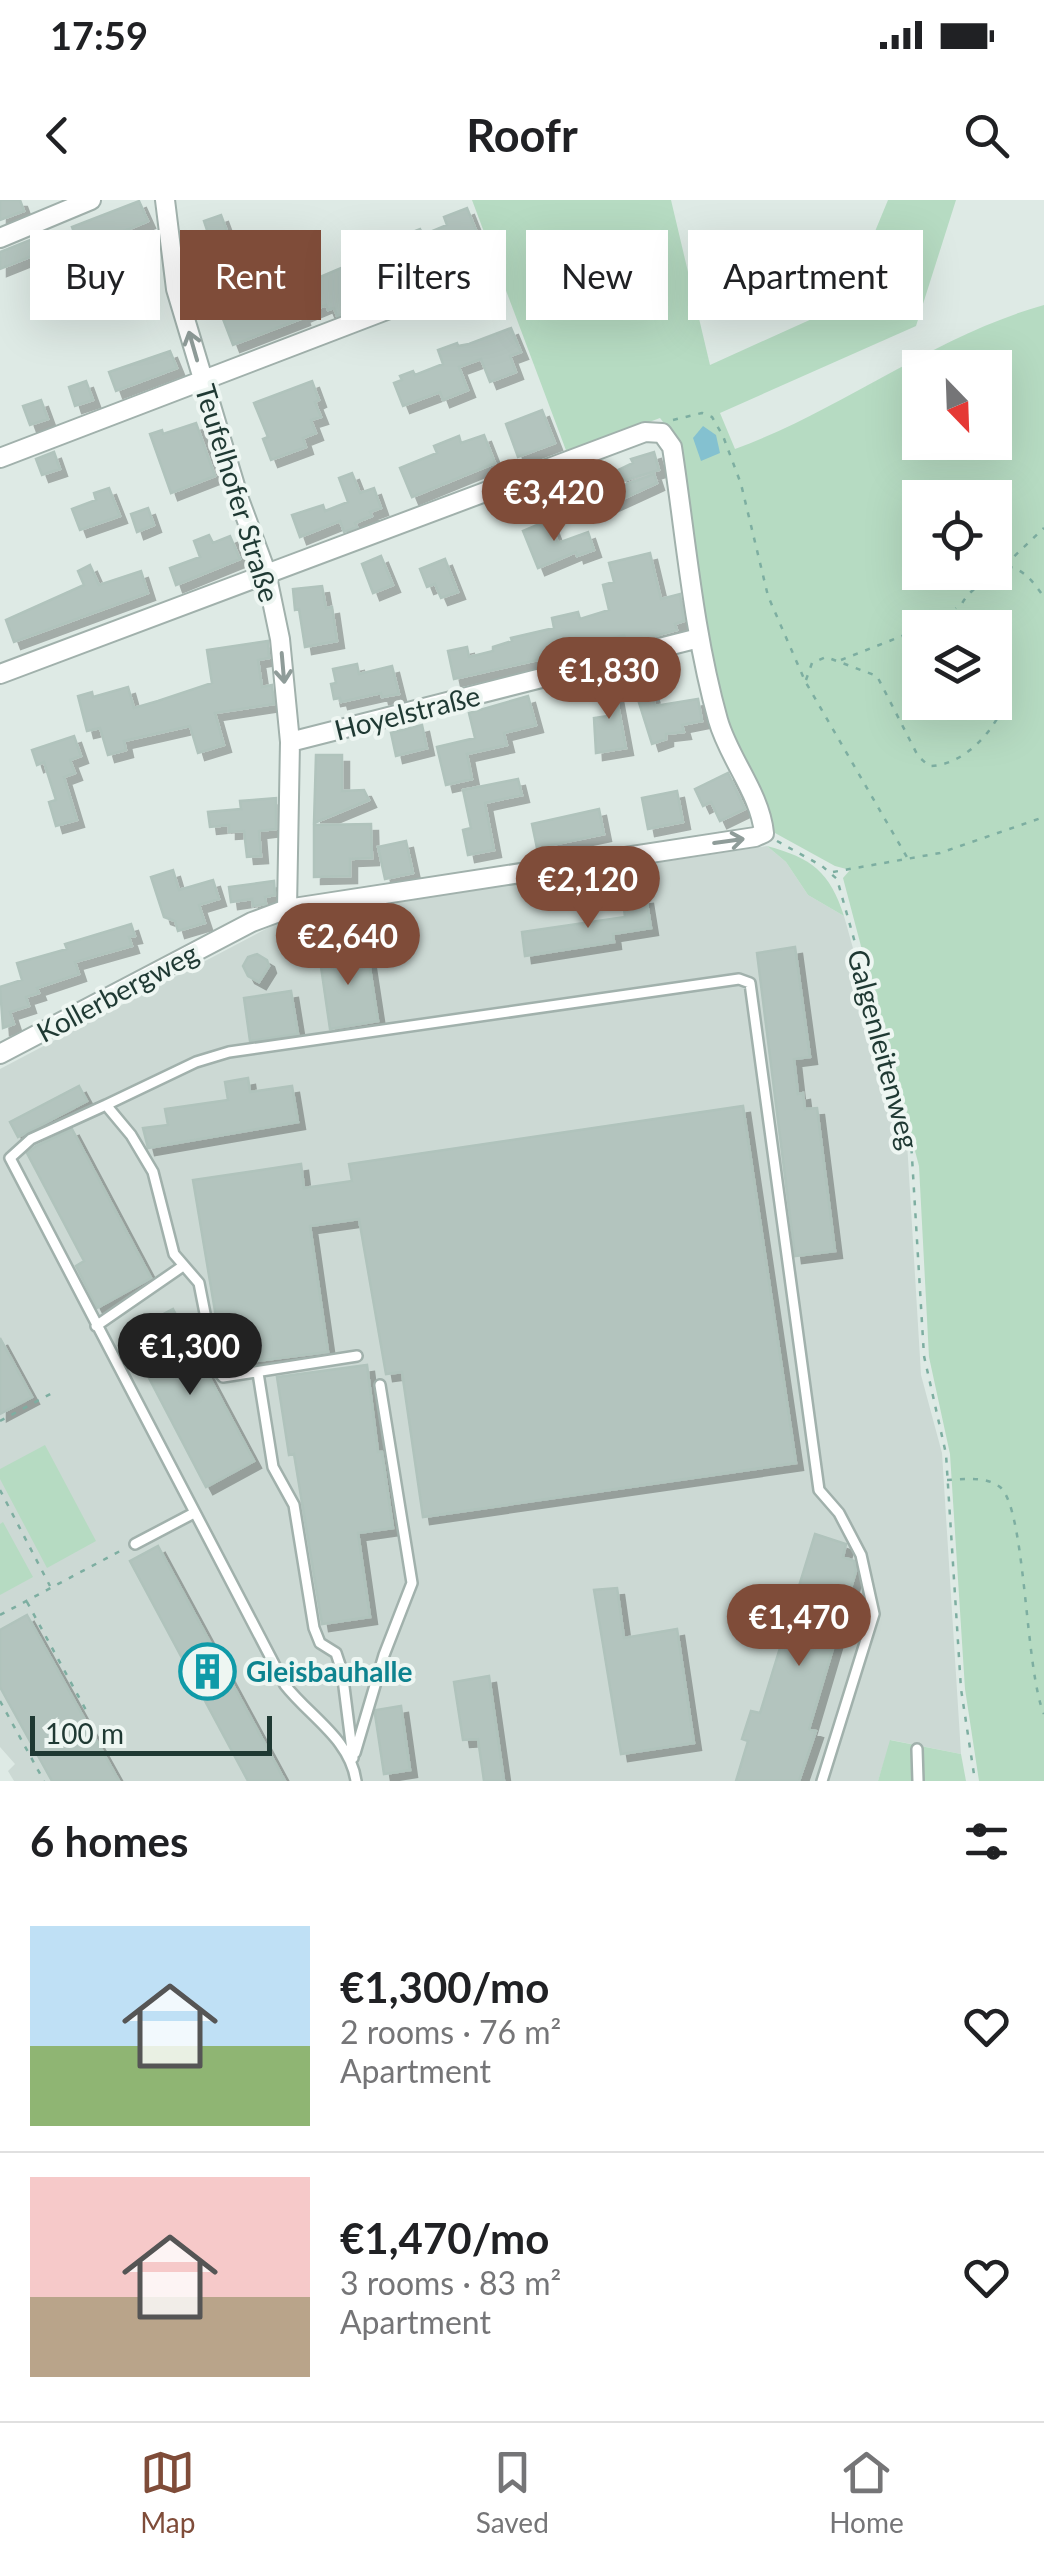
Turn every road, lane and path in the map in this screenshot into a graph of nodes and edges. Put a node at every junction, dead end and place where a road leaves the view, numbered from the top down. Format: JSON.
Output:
{"nodes":[{"id":1,"x":91,"y":200,"type":"edge"},
{"id":2,"x":165,"y":200,"type":"edge"},
{"id":3,"x":0,"y":238,"type":"edge"},
{"id":4,"x":361,"y":320,"type":"edge"},
{"id":5,"x":203,"y":381,"type":"junction"},
{"id":6,"x":662,"y":433,"type":"junction"},
{"id":7,"x":0,"y":458,"type":"edge"},
{"id":8,"x":1044,"y":528,"type":"edge"},
{"id":9,"x":1012,"y":558,"type":"edge"},
{"id":10,"x":1012,"y":567,"type":"edge"},
{"id":11,"x":266,"y":572,"type":"junction"},
{"id":12,"x":975,"y":590,"type":"edge"},
{"id":13,"x":1044,"y":597,"type":"edge"},
{"id":14,"x":959,"y":606,"type":"junction"},
{"id":15,"x":952,"y":610,"type":"edge"},
{"id":16,"x":958,"y":610,"type":"edge"},
{"id":17,"x":902,"y":636,"type":"edge"},
{"id":18,"x":700,"y":638,"type":"junction"},
{"id":19,"x":840,"y":660,"type":"junction"},
{"id":20,"x":0,"y":674,"type":"edge"},
{"id":21,"x":805,"y":681,"type":"junction"},
{"id":22,"x":994,"y":720,"type":"edge"},
{"id":23,"x":290,"y":742,"type":"junction"},
{"id":24,"x":1043,"y":818,"type":"edge"},
{"id":25,"x":1044,"y":824,"type":"edge"},
{"id":26,"x":764,"y":833,"type":"junction"},
{"id":27,"x":908,"y":859,"type":"junction"},
{"id":28,"x":832,"y":872,"type":"junction"},
{"id":29,"x":287,"y":909,"type":"junction"},
{"id":30,"x":0,"y":1054,"type":"edge"},
{"id":31,"x":106,"y":1105,"type":"junction"},
{"id":32,"x":183,"y":1266,"type":"junction"},
{"id":33,"x":96,"y":1326,"type":"junction"},
{"id":34,"x":357,"y":1356,"type":"dead end"},
{"id":35,"x":258,"y":1374,"type":"junction"},
{"id":36,"x":380,"y":1385,"type":"dead end"},
{"id":37,"x":54,"y":1392,"type":"dead end"},
{"id":38,"x":0,"y":1421,"type":"edge"},
{"id":39,"x":947,"y":1480,"type":"junction"},
{"id":40,"x":0,"y":1490,"type":"edge"},
{"id":41,"x":194,"y":1512,"type":"junction"},
{"id":42,"x":135,"y":1544,"type":"joint"},
{"id":43,"x":50,"y":1588,"type":"junction"},
{"id":44,"x":27,"y":1600,"type":"junction"},
{"id":45,"x":0,"y":1615,"type":"edge"},
{"id":46,"x":0,"y":1701,"type":"edge"},
{"id":47,"x":87,"y":1712,"type":"dead end"},
{"id":48,"x":1044,"y":1714,"type":"edge"},
{"id":49,"x":917,"y":1749,"type":"dead end"},
{"id":50,"x":353,"y":1760,"type":"junction"},
{"id":51,"x":44,"y":1781,"type":"edge"},
{"id":52,"x":356,"y":1781,"type":"edge"},
{"id":53,"x":822,"y":1781,"type":"edge"},
{"id":54,"x":918,"y":1781,"type":"edge"},
{"id":55,"x":975,"y":1781,"type":"edge"}],
"edges":[{"from":1,"to":3,"type":"street"},
{"from":5,"to":2,"type":"street","name":"Teufelhofer Straße","one_way":true},
{"from":4,"to":5,"type":"street"},
{"from":5,"to":7,"type":"street"},
{"from":5,"to":11,"type":"street","name":"Teufelhofer Straße"},
{"from":6,"to":11,"type":"street"},
{"from":6,"to":18,"type":"street"},
{"from":6,"to":21,"type":"path"},
{"from":8,"to":9,"type":"path"},
{"from":10,"to":13,"type":"path"},
{"from":11,"to":20,"type":"street"},
{"from":11,"to":23,"type":"street","name":"Teufelhofer Straße","one_way":true},
{"from":12,"to":14,"type":"path"},
{"from":14,"to":15,"type":"path"},
{"from":14,"to":16,"type":"path"},
{"from":17,"to":19,"type":"path"},
{"from":18,"to":23,"type":"street","name":"Hoyelstraße"},
{"from":18,"to":26,"type":"street"},
{"from":19,"to":21,"type":"path"},
{"from":19,"to":22,"type":"path"},
{"from":21,"to":27,"type":"path"},
{"from":23,"to":29,"type":"street","name":"Teufelhofer Straße"},
{"from":24,"to":25,"type":"path"},
{"from":24,"to":27,"type":"path"},
{"from":26,"to":28,"type":"path"},
{"from":29,"to":26,"type":"street","name":"Kollerbergweg","one_way":true},
{"from":27,"to":28,"type":"path"},
{"from":28,"to":39,"type":"path","name":"Galgenleitenweg"},
{"from":29,"to":30,"type":"street","name":"Kollerbergweg"},
{"from":31,"to":32,"type":"lane"},
{"from":31,"to":33,"type":"lane"},
{"from":31,"to":53,"type":"lane"},
{"from":32,"to":33,"type":"lane"},
{"from":32,"to":35,"type":"lane"},
{"from":33,"to":41,"type":"lane"},
{"from":34,"to":35,"type":"lane"},
{"from":35,"to":50,"type":"lane"},
{"from":36,"to":50,"type":"lane"},
{"from":37,"to":38,"type":"path"},
{"from":39,"to":48,"type":"path"},
{"from":39,"to":55,"type":"path","name":"Galgenleitenweg"},
{"from":40,"to":43,"type":"path"},
{"from":41,"to":42,"type":"lane"},
{"from":41,"to":50,"type":"lane"},
{"from":42,"to":43,"type":"path"},
{"from":43,"to":44,"type":"path"},
{"from":44,"to":45,"type":"path"},
{"from":44,"to":47,"type":"path"},
{"from":46,"to":51,"type":"path"},
{"from":49,"to":54,"type":"lane"},
{"from":50,"to":52,"type":"lane"}]}
